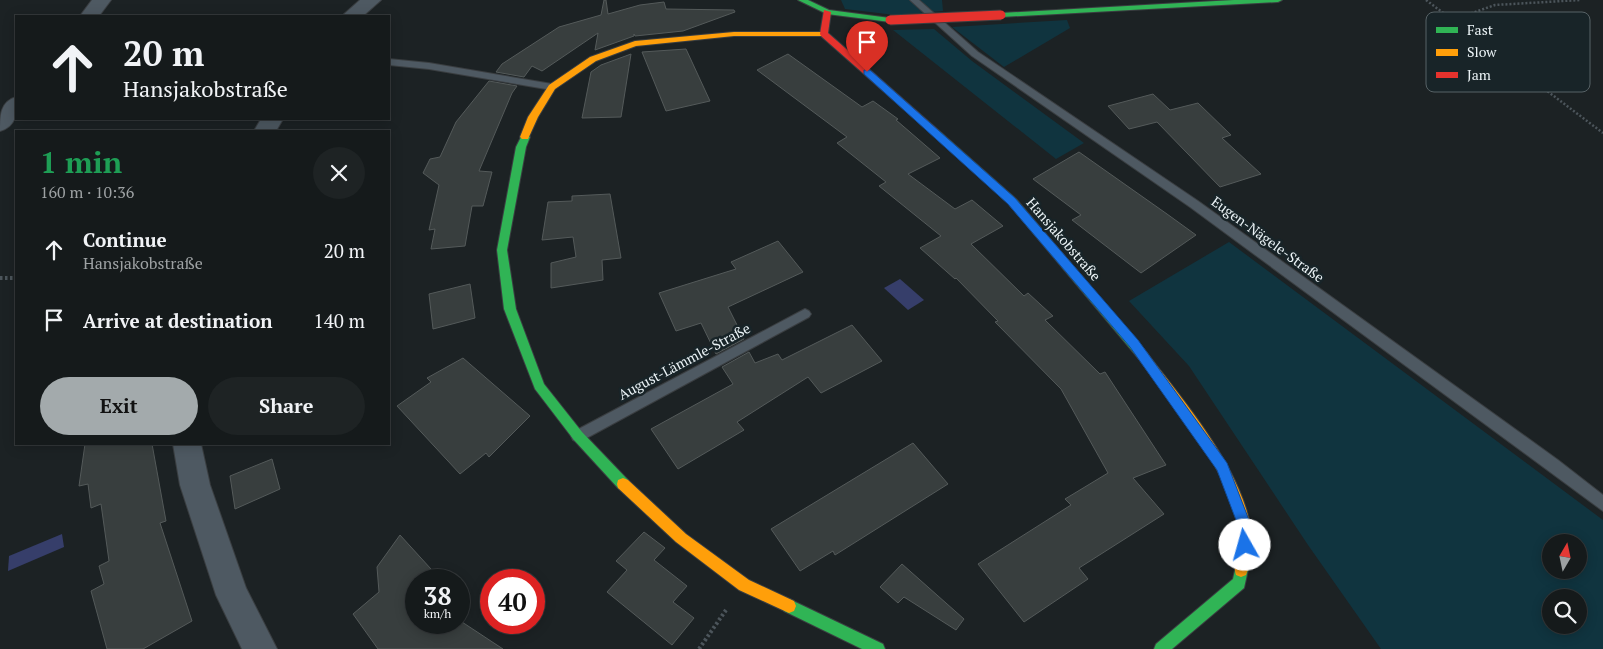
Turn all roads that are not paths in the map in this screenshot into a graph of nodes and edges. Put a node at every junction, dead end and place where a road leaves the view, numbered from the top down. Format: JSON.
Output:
{"nodes":[{"id":1,"x":102,"y":0,"type":"edge"},
{"id":2,"x":372,"y":0,"type":"edge"},
{"id":3,"x":802,"y":0,"type":"edge"},
{"id":4,"x":914,"y":0,"type":"edge"},
{"id":5,"x":1278,"y":0,"type":"edge"},
{"id":6,"x":827,"y":12,"type":"junction"},
{"id":7,"x":90,"y":15,"type":"edge"},
{"id":8,"x":352,"y":15,"type":"edge"},
{"id":9,"x":824,"y":34,"type":"junction"},
{"id":10,"x":390,"y":62,"type":"edge"},
{"id":11,"x":552,"y":87,"type":"junction"},
{"id":12,"x":15,"y":105,"type":"edge"},
{"id":13,"x":0,"y":124,"type":"edge"},
{"id":14,"x":805,"y":314,"type":"dead end"},
{"id":15,"x":578,"y":436,"type":"junction"},
{"id":16,"x":187,"y":445,"type":"edge"},
{"id":17,"x":1603,"y":504,"type":"edge"},
{"id":18,"x":260,"y":649,"type":"edge"},
{"id":19,"x":878,"y":649,"type":"edge"},
{"id":20,"x":1161,"y":649,"type":"edge"}],
"edges":[{"from":1,"to":7,"type":"street"},
{"from":2,"to":8,"type":"street"},
{"from":3,"to":6,"type":"street"},
{"from":4,"to":17,"type":"lane","name":"Eugen-Nägele-Straße"},
{"from":5,"to":6,"type":"street","bridge":true},
{"from":6,"to":9,"type":"street"},
{"from":9,"to":11,"type":"street"},
{"from":9,"to":20,"type":"street","name":"Hansjakobstraße"},
{"from":10,"to":11,"type":"lane"},
{"from":11,"to":15,"type":"street"},
{"from":12,"to":13,"type":"street"},
{"from":14,"to":15,"type":"lane","name":"August-Lämmle-Straße"},
{"from":15,"to":19,"type":"street"},
{"from":16,"to":18,"type":"street"}]}
